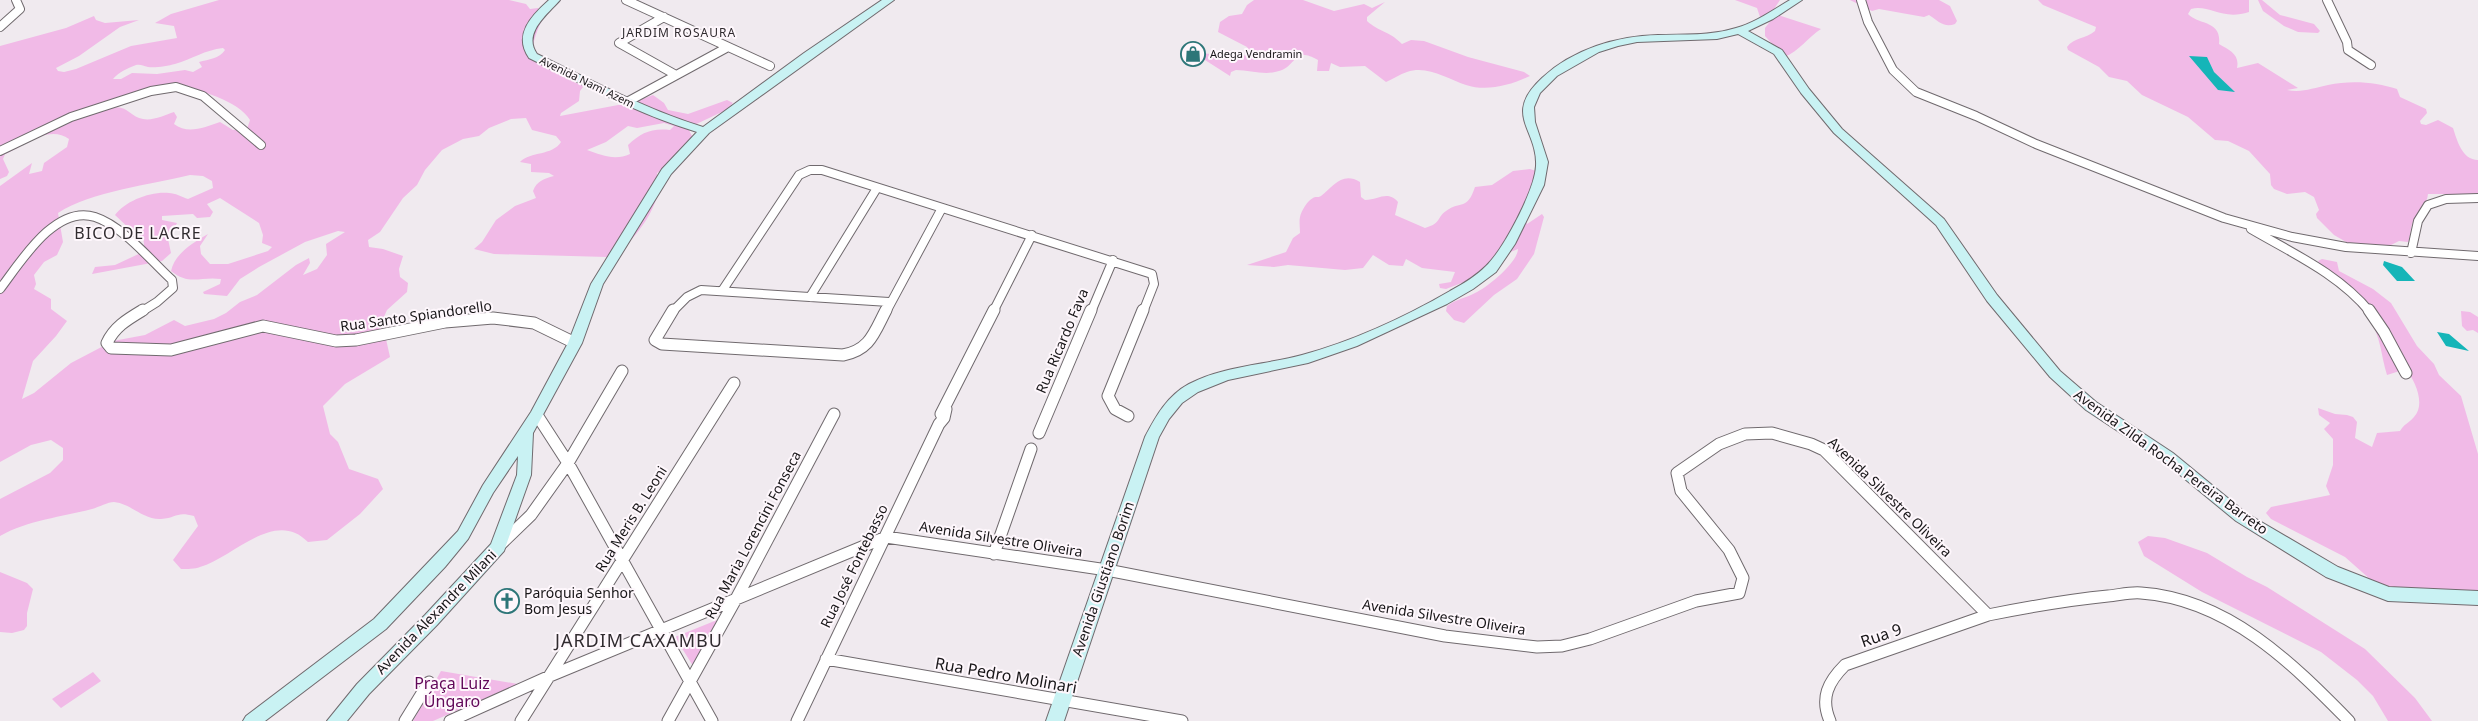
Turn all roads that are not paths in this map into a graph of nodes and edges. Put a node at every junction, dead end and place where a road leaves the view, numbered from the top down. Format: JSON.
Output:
{"nodes":[{"id":1,"x":16,"y":0,"type":"edge"},
{"id":2,"x":556,"y":0,"type":"edge"},
{"id":3,"x":626,"y":0,"type":"edge"},
{"id":4,"x":889,"y":0,"type":"edge"},
{"id":5,"x":1797,"y":0,"type":"edge"},
{"id":6,"x":1861,"y":0,"type":"edge"},
{"id":7,"x":2327,"y":0,"type":"edge"},
{"id":8,"x":664,"y":17,"type":"junction"},
{"id":9,"x":0,"y":27,"type":"edge"},
{"id":10,"x":1739,"y":31,"type":"junction"},
{"id":11,"x":728,"y":47,"type":"junction"},
{"id":12,"x":770,"y":66,"type":"dead end"},
{"id":13,"x":2371,"y":66,"type":"dead end"},
{"id":14,"x":676,"y":75,"type":"junction"},
{"id":15,"x":627,"y":102,"type":"junction"},
{"id":16,"x":705,"y":131,"type":"junction"},
{"id":17,"x":261,"y":145,"type":"dead end"},
{"id":18,"x":0,"y":150,"type":"edge"},
{"id":19,"x":877,"y":188,"type":"junction"},
{"id":20,"x":2478,"y":198,"type":"edge"},
{"id":21,"x":942,"y":208,"type":"junction"},
{"id":22,"x":2239,"y":222,"type":"junction"},
{"id":23,"x":1032,"y":235,"type":"junction"},
{"id":24,"x":2292,"y":237,"type":"junction"},
{"id":25,"x":2278,"y":246,"type":"junction"},
{"id":26,"x":2411,"y":253,"type":"junction"},
{"id":27,"x":2478,"y":256,"type":"edge"},
{"id":28,"x":1113,"y":260,"type":"junction"},
{"id":29,"x":0,"y":289,"type":"edge"},
{"id":30,"x":722,"y":291,"type":"junction"},
{"id":31,"x":810,"y":297,"type":"junction"},
{"id":32,"x":890,"y":302,"type":"junction"},
{"id":33,"x":575,"y":343,"type":"junction"},
{"id":34,"x":622,"y":372,"type":"dead end"},
{"id":35,"x":2406,"y":373,"type":"dead end"},
{"id":36,"x":734,"y":383,"type":"dead end"},
{"id":37,"x":834,"y":414,"type":"dead end"},
{"id":38,"x":537,"y":415,"type":"junction"},
{"id":39,"x":1128,"y":416,"type":"dead end"},
{"id":40,"x":1038,"y":433,"type":"dead end"},
{"id":41,"x":526,"y":434,"type":"junction"},
{"id":42,"x":1031,"y":449,"type":"dead end"},
{"id":43,"x":568,"y":463,"type":"junction"},
{"id":44,"x":886,"y":537,"type":"junction"},
{"id":45,"x":498,"y":547,"type":"junction"},
{"id":46,"x":994,"y":554,"type":"junction"},
{"id":47,"x":622,"y":560,"type":"junction"},
{"id":48,"x":1107,"y":570,"type":"junction"},
{"id":49,"x":2478,"y":598,"type":"edge"},
{"id":50,"x":736,"y":599,"type":"junction"},
{"id":51,"x":1988,"y":615,"type":"junction"},
{"id":52,"x":662,"y":631,"type":"junction"},
{"id":53,"x":826,"y":660,"type":"junction"},
{"id":54,"x":550,"y":676,"type":"junction"},
{"id":55,"x":429,"y":682,"type":"dead end"},
{"id":56,"x":689,"y":683,"type":"junction"},
{"id":57,"x":1061,"y":701,"type":"junction"},
{"id":58,"x":252,"y":721,"type":"edge"},
{"id":59,"x":336,"y":721,"type":"edge"},
{"id":60,"x":405,"y":721,"type":"edge"},
{"id":61,"x":450,"y":721,"type":"edge"},
{"id":62,"x":521,"y":721,"type":"edge"},
{"id":63,"x":668,"y":721,"type":"edge"},
{"id":64,"x":712,"y":721,"type":"edge"},
{"id":65,"x":796,"y":721,"type":"edge"},
{"id":66,"x":1055,"y":721,"type":"edge"},
{"id":67,"x":1182,"y":721,"type":"edge"},
{"id":68,"x":1830,"y":721,"type":"edge"},
{"id":69,"x":2349,"y":721,"type":"edge"}],
"edges":[{"from":1,"to":9,"type":"street"},
{"from":2,"to":15,"type":"main road","name":"Avenida Nami Azem"},
{"from":3,"to":8,"type":"street"},
{"from":4,"to":16,"type":"main road"},
{"from":5,"to":10,"type":"main road","name":"Avenida Giustiano Borim"},
{"from":6,"to":22,"type":"street"},
{"from":7,"to":13,"type":"street"},
{"from":8,"to":11,"type":"street"},
{"from":8,"to":14,"type":"street"},
{"from":10,"to":48,"type":"main road","name":"Avenida Giustiano Borim"},
{"from":10,"to":49,"type":"main road","name":"Avenida Zilda Rocha Pereira Barreto"},
{"from":11,"to":12,"type":"street"},
{"from":11,"to":14,"type":"street"},
{"from":14,"to":15,"type":"street"},
{"from":15,"to":16,"type":"main road","name":"Avenida Nami Azem"},
{"from":16,"to":33,"type":"main road"},
{"from":17,"to":18,"type":"street"},
{"from":19,"to":21,"type":"street"},
{"from":19,"to":30,"type":"street"},
{"from":19,"to":31,"type":"street"},
{"from":20,"to":26,"type":"street"},
{"from":21,"to":23,"type":"street"},
{"from":21,"to":32,"type":"street"},
{"from":22,"to":24,"type":"street"},
{"from":22,"to":25,"type":"street"},
{"from":23,"to":28,"type":"street"},
{"from":23,"to":44,"type":"street","name":"Rua José Fontebasso"},
{"from":24,"to":25,"type":"street"},
{"from":24,"to":26,"type":"street"},
{"from":25,"to":35,"type":"street"},
{"from":26,"to":27,"type":"street"},
{"from":28,"to":39,"type":"street"},
{"from":28,"to":40,"type":"street","name":"Rua Ricardo Fava"},
{"from":29,"to":33,"type":"street","name":"Rua Santo Spiandorello"},
{"from":30,"to":31,"type":"street"},
{"from":30,"to":32,"type":"street"},
{"from":31,"to":32,"type":"street"},
{"from":33,"to":38,"type":"main road"},
{"from":34,"to":43,"type":"street"},
{"from":36,"to":47,"type":"street","name":"Rua Meris B. Leoni"},
{"from":37,"to":50,"type":"street","name":"Rua Maria Lorencini Fonseca"},
{"from":38,"to":41,"type":"main road"},
{"from":38,"to":43,"type":"street"},
{"from":41,"to":45,"type":"main road","name":"Avenida Alexandre Milani"},
{"from":41,"to":58,"type":"main road"},
{"from":42,"to":46,"type":"street"},
{"from":43,"to":45,"type":"street"},
{"from":43,"to":47,"type":"street"},
{"from":44,"to":46,"type":"street","name":"Avenida Silvestre Oliveira"},
{"from":44,"to":50,"type":"street"},
{"from":44,"to":53,"type":"street","name":"Rua José Fontebasso"},
{"from":45,"to":59,"type":"main road","name":"Avenida Alexandre Milani"},
{"from":46,"to":48,"type":"street","name":"Avenida Silvestre Oliveira"},
{"from":47,"to":52,"type":"street"},
{"from":47,"to":54,"type":"street","name":"Rua Meris B. Leoni"},
{"from":48,"to":51,"type":"street","name":"Avenida Silvestre Oliveira"},
{"from":48,"to":57,"type":"main road","name":"Avenida Giustiano Borim"},
{"from":50,"to":52,"type":"street"},
{"from":50,"to":56,"type":"street","name":"Rua Maria Lorencini Fonseca"},
{"from":51,"to":68,"type":"street","name":"Rua 9"},
{"from":51,"to":69,"type":"street"},
{"from":52,"to":54,"type":"street"},
{"from":52,"to":56,"type":"street"},
{"from":53,"to":57,"type":"street","name":"Rua Pedro Molinari"},
{"from":53,"to":65,"type":"street","name":"Rua José Fontebasso"},
{"from":54,"to":61,"type":"street"},
{"from":54,"to":62,"type":"street","name":"Rua Meris B. Leoni"},
{"from":55,"to":60,"type":"street"},
{"from":56,"to":63,"type":"street","name":"Rua Maria Lorencini Fonseca"},
{"from":56,"to":64,"type":"street"},
{"from":57,"to":66,"type":"main road","name":"Avenida Giustiano Borim"},
{"from":57,"to":67,"type":"street","name":"Rua Pedro Molinari"}]}
